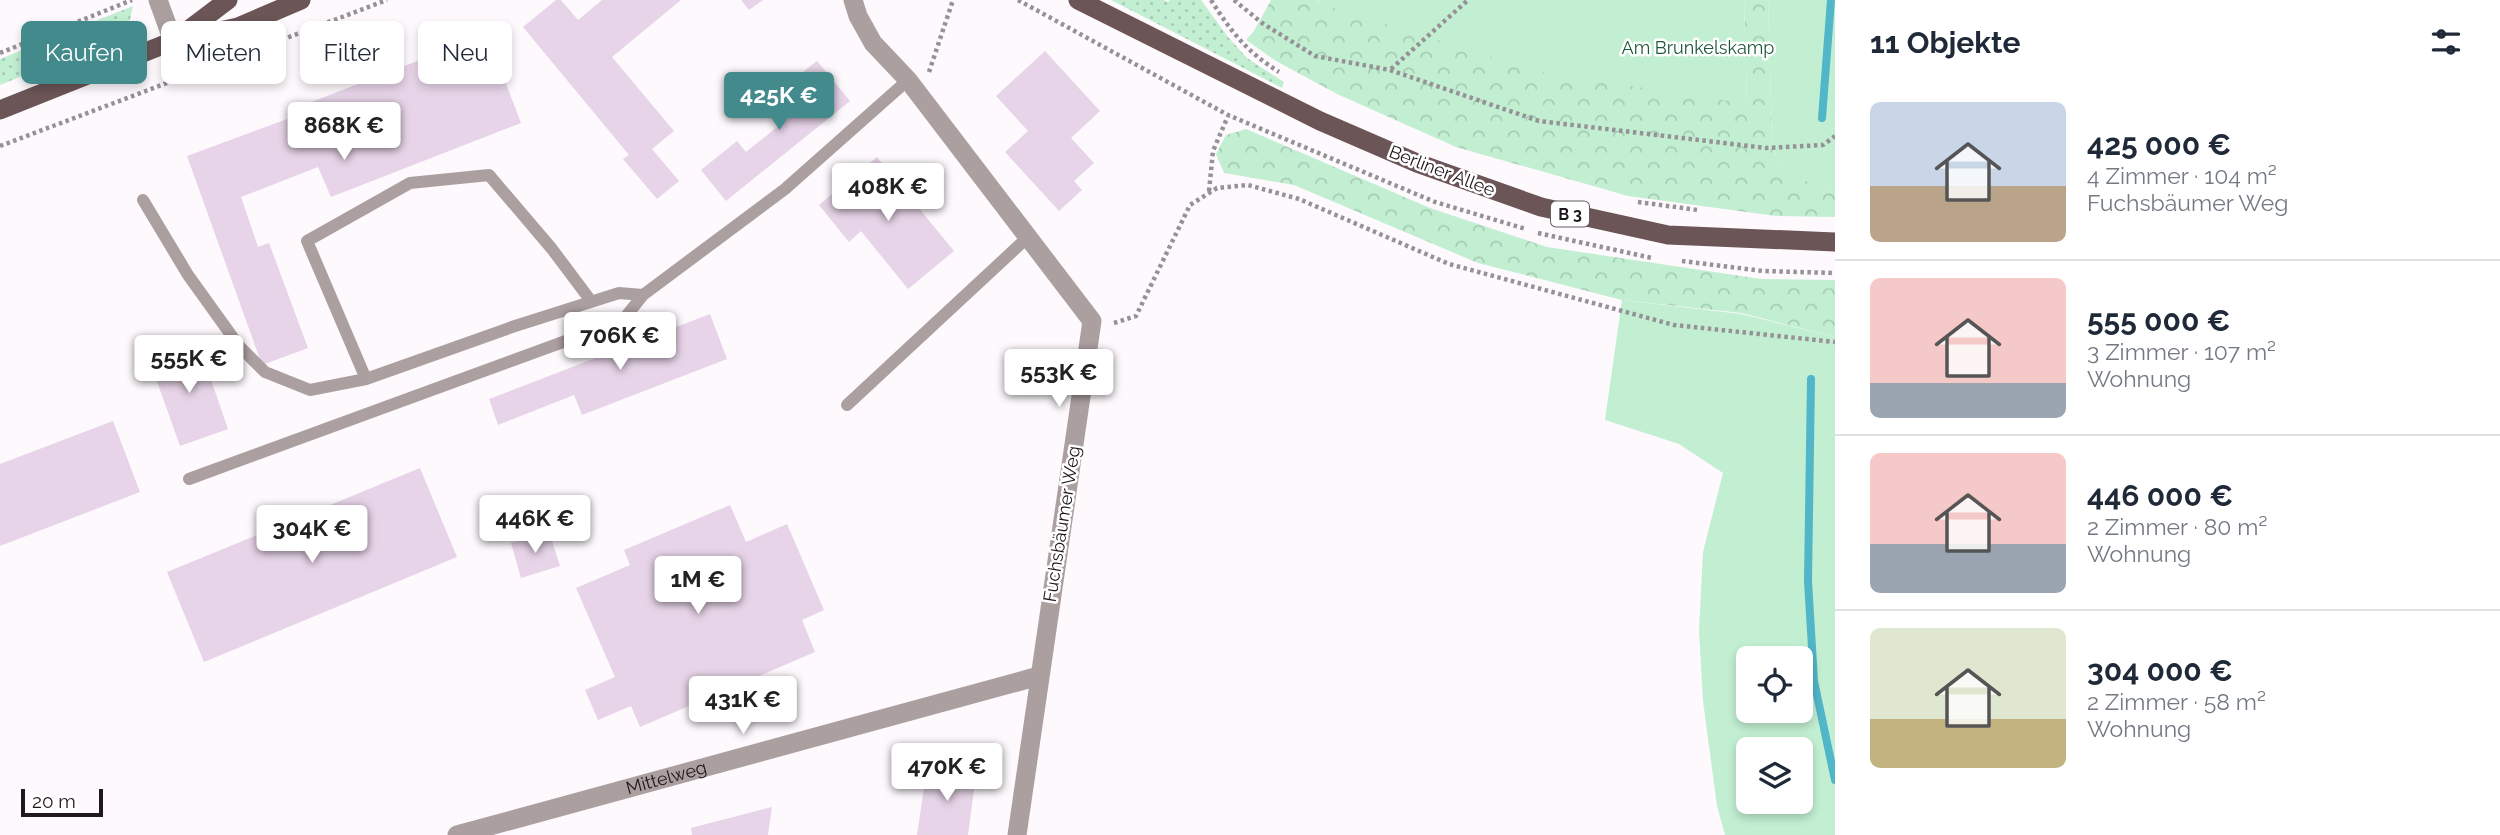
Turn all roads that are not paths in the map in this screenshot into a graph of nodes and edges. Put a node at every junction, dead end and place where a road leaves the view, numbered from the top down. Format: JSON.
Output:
{"nodes":[{"id":1,"x":158,"y":0,"type":"edge"},
{"id":2,"x":228,"y":0,"type":"edge"},
{"id":3,"x":301,"y":0,"type":"edge"},
{"id":4,"x":853,"y":0,"type":"edge"},
{"id":5,"x":1078,"y":0,"type":"edge"},
{"id":6,"x":166,"y":21,"type":"edge"},
{"id":7,"x":200,"y":21,"type":"edge"},
{"id":8,"x":252,"y":21,"type":"edge"},
{"id":9,"x":161,"y":46,"type":"edge"},
{"id":10,"x":908,"y":80,"type":"junction"},
{"id":11,"x":0,"y":110,"type":"edge"},
{"id":12,"x":143,"y":200,"type":"dead end"},
{"id":13,"x":1028,"y":237,"type":"junction"},
{"id":14,"x":1835,"y":242,"type":"edge"},
{"id":15,"x":643,"y":295,"type":"junction"},
{"id":16,"x":591,"y":301,"type":"junction"},
{"id":17,"x":366,"y":379,"type":"junction"},
{"id":18,"x":847,"y":405,"type":"dead end"},
{"id":19,"x":189,"y":479,"type":"dead end"},
{"id":20,"x":1039,"y":676,"type":"junction"},
{"id":21,"x":457,"y":835,"type":"edge"},
{"id":22,"x":1017,"y":835,"type":"edge"}],
"edges":[{"from":1,"to":6,"type":"street"},
{"from":2,"to":7,"type":"main road"},
{"from":3,"to":8,"type":"main road"},
{"from":4,"to":10,"type":"street"},
{"from":5,"to":14,"type":"main road","name":"Berliner Allee","number":"B 3"},
{"from":9,"to":11,"type":"main road"},
{"from":10,"to":13,"type":"street"},
{"from":10,"to":15,"type":"lane"},
{"from":12,"to":17,"type":"lane"},
{"from":13,"to":18,"type":"lane"},
{"from":13,"to":20,"type":"street","name":"Fuchsbäumer Weg"},
{"from":15,"to":16,"type":"lane"},
{"from":15,"to":19,"type":"lane"},
{"from":16,"to":17,"type":"lane"},
{"from":16,"to":17,"type":"lane"},
{"from":20,"to":21,"type":"street","name":"Mittelweg"},
{"from":20,"to":22,"type":"street","name":"Fuchsbäumer Weg"}]}
